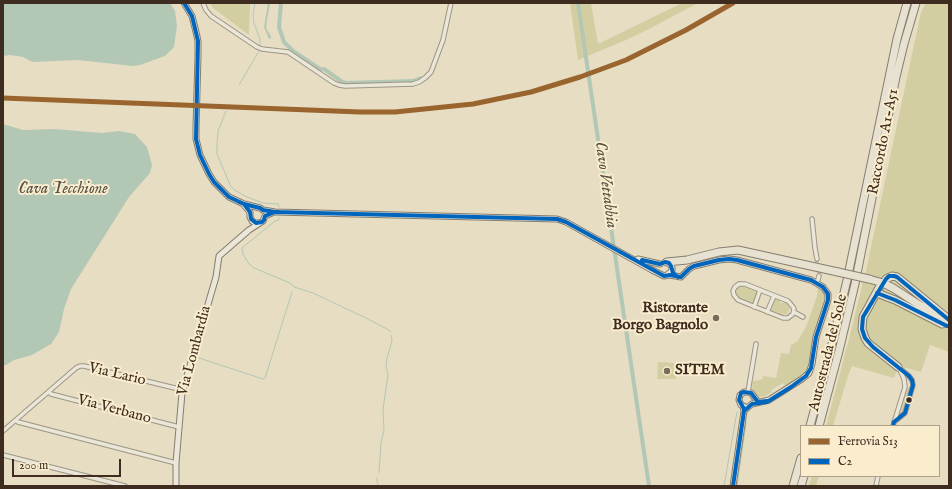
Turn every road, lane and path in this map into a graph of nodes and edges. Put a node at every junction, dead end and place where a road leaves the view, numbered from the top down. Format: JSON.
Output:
{"nodes":[{"id":1,"x":184,"y":3,"type":"edge"},
{"id":2,"x":203,"y":3,"type":"edge"},
{"id":3,"x":451,"y":3,"type":"edge"},
{"id":4,"x":908,"y":3,"type":"edge"},
{"id":5,"x":916,"y":3,"type":"edge"},
{"id":6,"x":244,"y":204,"type":"junction"},
{"id":7,"x":260,"y":209,"type":"junction"},
{"id":8,"x":250,"y":212,"type":"junction"},
{"id":9,"x":275,"y":212,"type":"junction"},
{"id":10,"x":265,"y":216,"type":"junction"},
{"id":11,"x":812,"y":219,"type":"dead end"},
{"id":12,"x":252,"y":221,"type":"junction"},
{"id":13,"x":259,"y":223,"type":"junction"},
{"id":14,"x":249,"y":230,"type":"junction"},
{"id":15,"x":628,"y":256,"type":"junction"},
{"id":16,"x":817,"y":259,"type":"tunnel mouth"},
{"id":17,"x":687,"y":260,"type":"junction"},
{"id":18,"x":663,"y":263,"type":"junction"},
{"id":19,"x":672,"y":269,"type":"junction"},
{"id":20,"x":660,"y":274,"type":"junction"},
{"id":21,"x":668,"y":275,"type":"junction"},
{"id":22,"x":819,"y":276,"type":"tunnel mouth"},
{"id":23,"x":678,"y":277,"type":"junction"},
{"id":24,"x":886,"y":279,"type":"dead end"},
{"id":25,"x":847,"y":280,"type":"joint"},
{"id":26,"x":817,"y":283,"type":"junction"},
{"id":27,"x":855,"y":283,"type":"joint"},
{"id":28,"x":760,"y":290,"type":"junction"},
{"id":29,"x":774,"y":296,"type":"junction"},
{"id":30,"x":754,"y":307,"type":"junction"},
{"id":31,"x":768,"y":312,"type":"junction"},
{"id":32,"x":794,"y":312,"type":"junction"},
{"id":33,"x":803,"y":317,"type":"dead end"},
{"id":34,"x":949,"y":320,"type":"edge"},
{"id":35,"x":949,"y":324,"type":"edge"},
{"id":36,"x":949,"y":328,"type":"edge"},
{"id":37,"x":756,"y":344,"type":"dead end"},
{"id":38,"x":898,"y":367,"type":"junction"},
{"id":39,"x":913,"y":385,"type":"junction"},
{"id":40,"x":905,"y":387,"type":"junction"},
{"id":41,"x":183,"y":390,"type":"junction"},
{"id":42,"x":49,"y":392,"type":"junction"},
{"id":43,"x":748,"y":392,"type":"junction"},
{"id":44,"x":749,"y":406,"type":"junction"},
{"id":45,"x":897,"y":411,"type":"junction"},
{"id":46,"x":902,"y":415,"type":"junction"},
{"id":47,"x":16,"y":420,"type":"junction"},
{"id":48,"x":894,"y":424,"type":"edge"},
{"id":49,"x":810,"y":425,"type":"edge"},
{"id":50,"x":819,"y":425,"type":"edge"},
{"id":51,"x":179,"y":427,"type":"junction"},
{"id":52,"x":3,"y":431,"type":"edge"},
{"id":53,"x":3,"y":455,"type":"edge"},
{"id":54,"x":800,"y":462,"type":"edge"},
{"id":55,"x":176,"y":463,"type":"junction"},
{"id":56,"x":124,"y":486,"type":"edge"},
{"id":57,"x":176,"y":486,"type":"edge"},
{"id":58,"x":733,"y":486,"type":"edge"},
{"id":59,"x":793,"y":486,"type":"edge"}],
"edges":[{"from":1,"to":6,"type":"street"},
{"from":2,"to":3,"type":"street"},
{"from":4,"to":25,"type":"highway","name":"Raccordo A1-A51"},
{"from":5,"to":27,"type":"highway","name":"Raccordo A1-A51"},
{"from":6,"to":7,"type":"street"},
{"from":6,"to":8,"type":"street"},
{"from":7,"to":8,"type":"street"},
{"from":7,"to":9,"type":"street"},
{"from":7,"to":10,"type":"street"},
{"from":8,"to":12,"type":"street"},
{"from":9,"to":10,"type":"street"},
{"from":9,"to":15,"type":"street"},
{"from":10,"to":13,"type":"street"},
{"from":11,"to":16,"type":"street"},
{"from":12,"to":13,"type":"street"},
{"from":12,"to":14,"type":"street"},
{"from":13,"to":14,"type":"street","name":"Via Lombardia"},
{"from":14,"to":41,"type":"street","name":"Via Lombardia"},
{"from":15,"to":18,"type":"street"},
{"from":15,"to":20,"type":"street"},
{"from":17,"to":18,"type":"highway"},
{"from":17,"to":19,"type":"highway"},
{"from":17,"to":35,"type":"highway","bridge":true},
{"from":18,"to":19,"type":"street"},
{"from":18,"to":20,"type":"street"},
{"from":19,"to":21,"type":"street"},
{"from":19,"to":23,"type":"street"},
{"from":20,"to":21,"type":"street"},
{"from":21,"to":23,"type":"street"},
{"from":22,"to":26,"type":"street"},
{"from":23,"to":26,"type":"street"},
{"from":24,"to":34,"type":"highway"},
{"from":25,"to":49,"type":"highway","name":"Autostrada del Sole"},
{"from":26,"to":44,"type":"street"},
{"from":27,"to":50,"type":"highway","name":"Autostrada del Sole"},
{"from":28,"to":29,"type":"street"},
{"from":28,"to":30,"type":"street"},
{"from":28,"to":30,"type":"street"},
{"from":29,"to":31,"type":"street"},
{"from":29,"to":32,"type":"street"},
{"from":30,"to":31,"type":"street"},
{"from":31,"to":32,"type":"street"},
{"from":32,"to":33,"type":"street"},
{"from":36,"to":38,"type":"highway"},
{"from":37,"to":43,"type":"street"},
{"from":38,"to":39,"type":"street"},
{"from":38,"to":40,"type":"street"},
{"from":39,"to":40,"type":"street"},
{"from":39,"to":46,"type":"street"},
{"from":40,"to":45,"type":"street"},
{"from":41,"to":42,"type":"street","name":"Via Lario"},
{"from":41,"to":51,"type":"street","name":"Via Lombardia"},
{"from":42,"to":47,"type":"street","name":"Via Lario"},
{"from":42,"to":51,"type":"street","name":"Via Verbano"},
{"from":43,"to":44,"type":"street"},
{"from":43,"to":44,"type":"street"},
{"from":44,"to":58,"type":"street"},
{"from":45,"to":46,"type":"street"},
{"from":45,"to":48,"type":"street"},
{"from":46,"to":48,"type":"street"},
{"from":47,"to":52,"type":"street","name":"Via Lario"},
{"from":47,"to":55,"type":"street"},
{"from":51,"to":55,"type":"street","name":"Via Lombardia"},
{"from":53,"to":56,"type":"street"},
{"from":54,"to":59,"type":"highway"},
{"from":55,"to":57,"type":"street","name":"Via Lombardia"}]}
